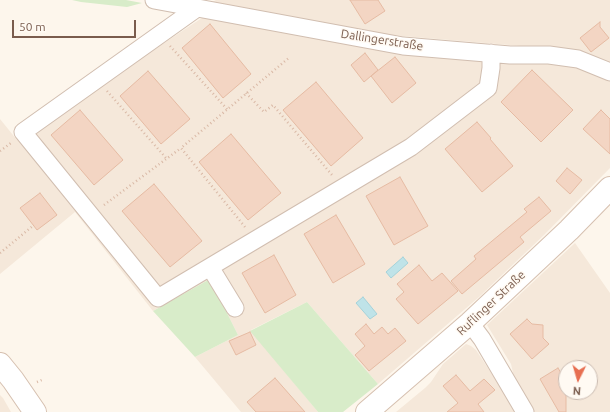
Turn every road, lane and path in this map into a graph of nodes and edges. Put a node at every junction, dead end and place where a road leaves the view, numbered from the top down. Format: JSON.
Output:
{"nodes":[{"id":1,"x":154,"y":0,"type":"edge"},
{"id":2,"x":197,"y":8,"type":"junction"},
{"id":3,"x":159,"y":35,"type":"junction"},
{"id":4,"x":491,"y":53,"type":"junction"},
{"id":5,"x":290,"y":57,"type":"dead end"},
{"id":6,"x":610,"y":72,"type":"edge"},
{"id":7,"x":97,"y":80,"type":"junction"},
{"id":8,"x":246,"y":94,"type":"junction"},
{"id":9,"x":227,"y":109,"type":"junction"},
{"id":10,"x":180,"y":148,"type":"junction"},
{"id":11,"x":166,"y":158,"type":"junction"},
{"id":12,"x":343,"y":188,"type":"junction"},
{"id":13,"x":610,"y":188,"type":"edge"},
{"id":14,"x":91,"y":216,"type":"junction"},
{"id":15,"x":34,"y":226,"type":"dead end"},
{"id":16,"x":255,"y":240,"type":"junction"},
{"id":17,"x":0,"y":253,"type":"edge"},
{"id":18,"x":210,"y":267,"type":"junction"},
{"id":19,"x":235,"y":308,"type":"dead end"},
{"id":20,"x":470,"y":323,"type":"junction"},
{"id":21,"x":0,"y":364,"type":"edge"},
{"id":22,"x":35,"y":412,"type":"edge"},
{"id":23,"x":367,"y":412,"type":"edge"},
{"id":24,"x":525,"y":412,"type":"edge"}],
"edges":[{"from":1,"to":2,"type":"street","name":"Dallingerstraße"},
{"from":2,"to":3,"type":"street"},
{"from":2,"to":4,"type":"street","name":"Dallingerstraße"},
{"from":3,"to":7,"type":"street"},
{"from":3,"to":9,"type":"path"},
{"from":4,"to":6,"type":"street","name":"Dallingerstraße"},
{"from":4,"to":12,"type":"street"},
{"from":5,"to":8,"type":"path"},
{"from":7,"to":11,"type":"path"},
{"from":7,"to":14,"type":"street"},
{"from":8,"to":9,"type":"path"},
{"from":8,"to":12,"type":"path"},
{"from":9,"to":10,"type":"path"},
{"from":10,"to":11,"type":"path"},
{"from":10,"to":16,"type":"path"},
{"from":11,"to":14,"type":"path"},
{"from":12,"to":16,"type":"street"},
{"from":13,"to":20,"type":"street","name":"Ruflinger Straße"},
{"from":14,"to":18,"type":"street"},
{"from":15,"to":17,"type":"path"},
{"from":16,"to":18,"type":"street"},
{"from":18,"to":19,"type":"street"},
{"from":20,"to":23,"type":"street","name":"Ruflinger Straße"},
{"from":20,"to":24,"type":"street"},
{"from":21,"to":22,"type":"street"}]}
